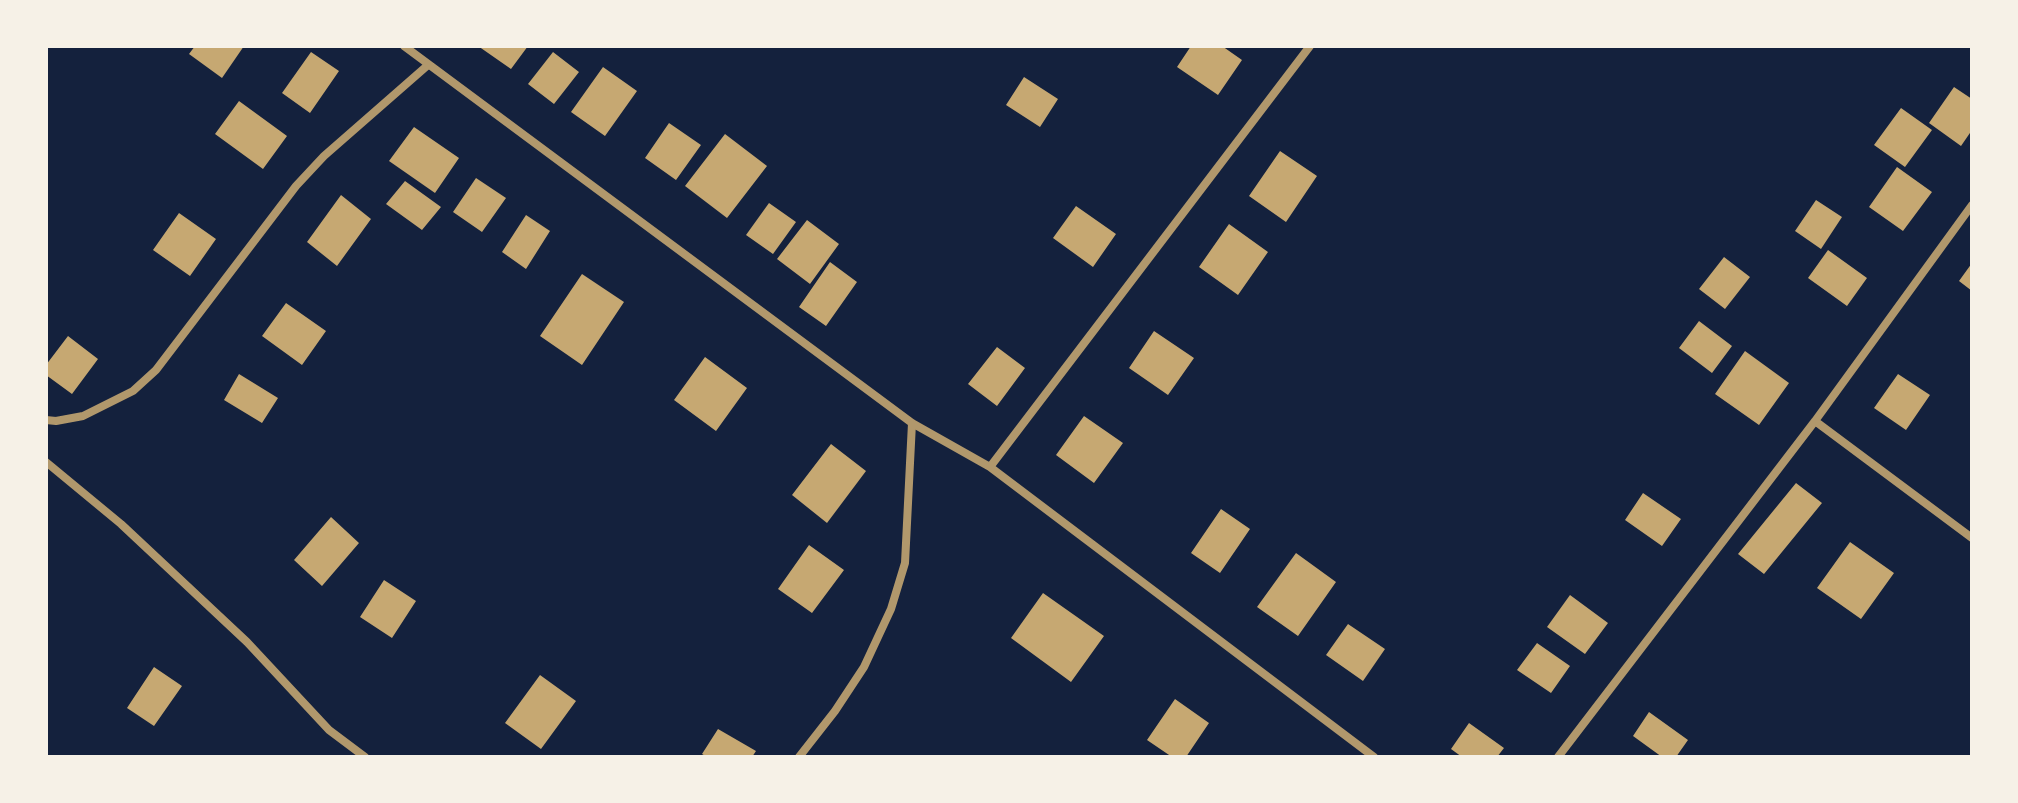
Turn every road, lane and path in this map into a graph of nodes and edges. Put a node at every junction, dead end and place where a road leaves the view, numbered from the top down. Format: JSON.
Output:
{"nodes":[{"id":1,"x":404,"y":46,"type":"edge"},
{"id":2,"x":1306,"y":47,"type":"edge"},
{"id":3,"x":414,"y":49,"type":"edge"},
{"id":4,"x":428,"y":65,"type":"junction"},
{"id":5,"x":1972,"y":205,"type":"edge"},
{"id":6,"x":46,"y":420,"type":"edge"},
{"id":7,"x":1815,"y":421,"type":"junction"},
{"id":8,"x":912,"y":423,"type":"junction"},
{"id":9,"x":46,"y":462,"type":"edge"},
{"id":10,"x":990,"y":467,"type":"junction"},
{"id":11,"x":1972,"y":538,"type":"edge"},
{"id":12,"x":365,"y":757,"type":"edge"},
{"id":13,"x":799,"y":757,"type":"edge"},
{"id":14,"x":1374,"y":757,"type":"edge"},
{"id":15,"x":1558,"y":757,"type":"edge"}],
"edges":[{"from":1,"to":3,"type":"street"},
{"from":2,"to":10,"type":"street"},
{"from":3,"to":4,"type":"street"},
{"from":4,"to":6,"type":"street"},
{"from":4,"to":8,"type":"street"},
{"from":5,"to":7,"type":"street"},
{"from":7,"to":11,"type":"street"},
{"from":7,"to":15,"type":"street"},
{"from":8,"to":10,"type":"street"},
{"from":8,"to":13,"type":"street"},
{"from":9,"to":12,"type":"street"},
{"from":10,"to":14,"type":"street"}]}
